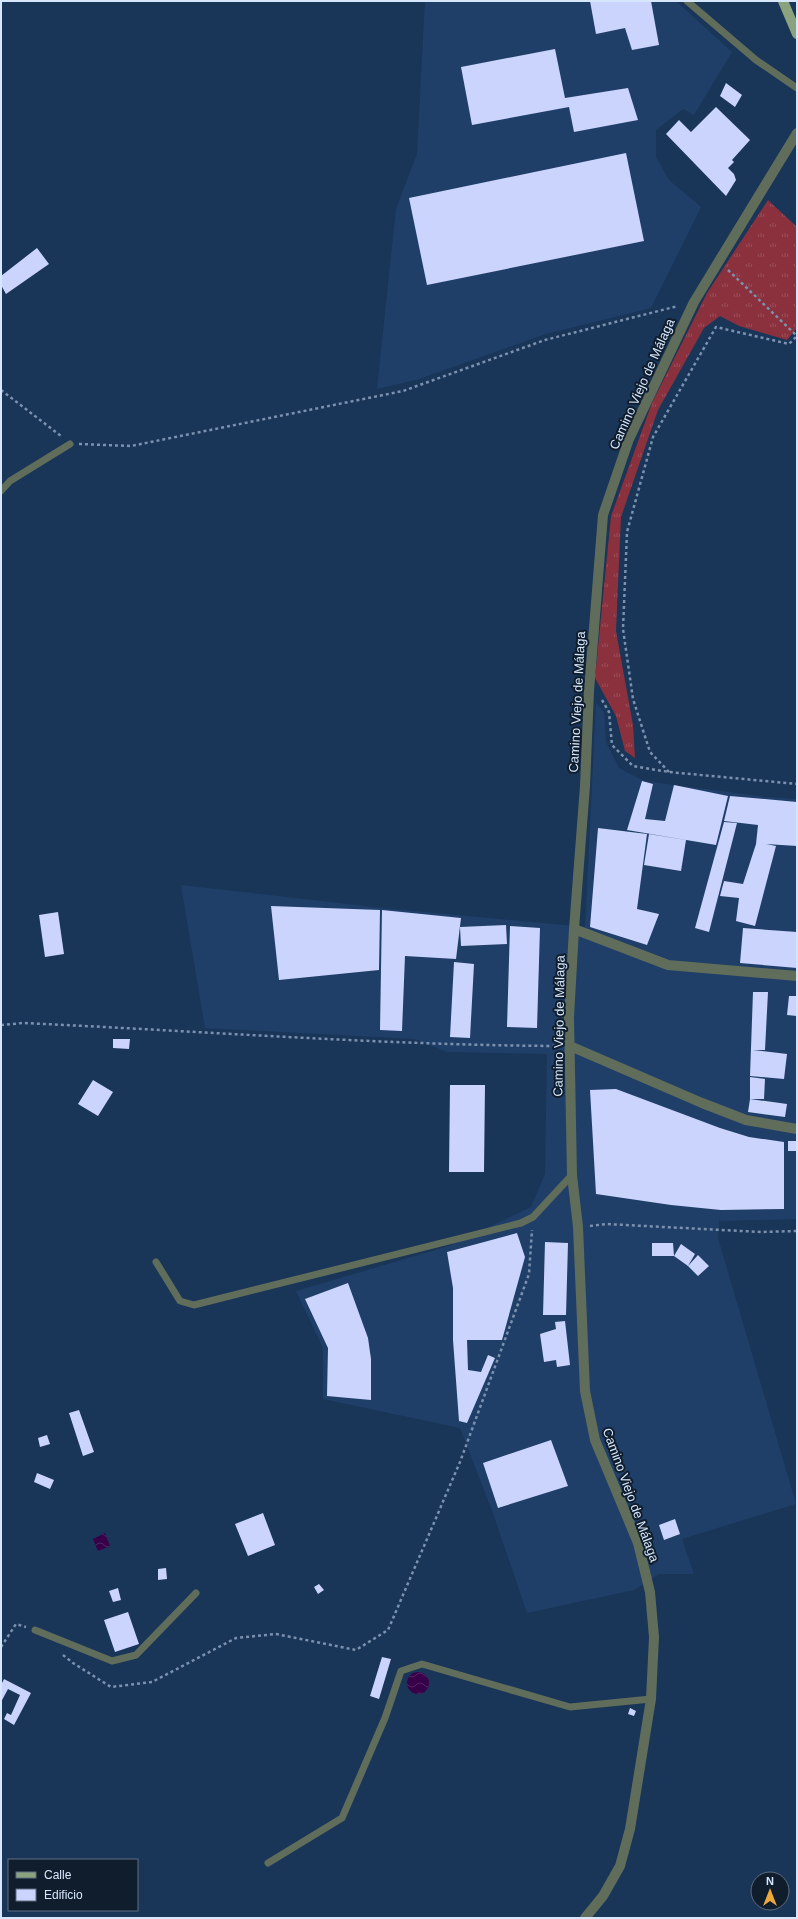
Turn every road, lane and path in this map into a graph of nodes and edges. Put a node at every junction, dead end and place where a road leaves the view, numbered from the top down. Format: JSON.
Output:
{"nodes":[{"id":1,"x":687,"y":1,"type":"edge"},
{"id":2,"x":783,"y":1,"type":"edge"},
{"id":3,"x":797,"y":34,"type":"edge"},
{"id":4,"x":797,"y":88,"type":"edge"},
{"id":5,"x":797,"y":133,"type":"edge"},
{"id":6,"x":719,"y":262,"type":"junction"},
{"id":7,"x":694,"y":302,"type":"junction"},
{"id":8,"x":797,"y":336,"type":"edge"},
{"id":9,"x":1,"y":390,"type":"edge"},
{"id":10,"x":70,"y":444,"type":"junction"},
{"id":11,"x":1,"y":492,"type":"edge"},
{"id":12,"x":589,"y":691,"type":"junction"},
{"id":13,"x":670,"y":772,"type":"junction"},
{"id":14,"x":797,"y":784,"type":"edge"},
{"id":15,"x":574,"y":929,"type":"junction"},
{"id":16,"x":797,"y":976,"type":"edge"},
{"id":17,"x":1,"y":1025,"type":"edge"},
{"id":18,"x":570,"y":1046,"type":"junction"},
{"id":19,"x":797,"y":1129,"type":"edge"},
{"id":20,"x":572,"y":1175,"type":"junction"},
{"id":21,"x":533,"y":1217,"type":"junction"},
{"id":22,"x":578,"y":1227,"type":"junction"},
{"id":23,"x":797,"y":1231,"type":"edge"},
{"id":24,"x":156,"y":1262,"type":"dead end"},
{"id":25,"x":196,"y":1593,"type":"dead end"},
{"id":26,"x":34,"y":1630,"type":"joint"},
{"id":27,"x":1,"y":1647,"type":"edge"},
{"id":28,"x":62,"y":1653,"type":"dead end"},
{"id":29,"x":651,"y":1699,"type":"junction"},
{"id":30,"x":268,"y":1863,"type":"dead end"},
{"id":31,"x":585,"y":1918,"type":"edge"}],
"edges":[{"from":1,"to":4,"type":"lane"},
{"from":2,"to":3,"type":"main road"},
{"from":5,"to":6,"type":"street","name":"Camino Viejo de Málaga"},
{"from":6,"to":7,"type":"street","name":"Camino Viejo de Málaga"},
{"from":6,"to":8,"type":"path"},
{"from":7,"to":10,"type":"path"},
{"from":7,"to":12,"type":"street","name":"Camino Viejo de Málaga"},
{"from":8,"to":13,"type":"path"},
{"from":9,"to":10,"type":"path"},
{"from":10,"to":11,"type":"lane"},
{"from":12,"to":13,"type":"path"},
{"from":12,"to":15,"type":"street","name":"Camino Viejo de Málaga"},
{"from":13,"to":14,"type":"path"},
{"from":15,"to":16,"type":"street"},
{"from":15,"to":18,"type":"street","name":"Camino Viejo de Málaga"},
{"from":17,"to":18,"type":"path"},
{"from":18,"to":19,"type":"street"},
{"from":18,"to":20,"type":"street","name":"Camino Viejo de Málaga"},
{"from":20,"to":21,"type":"lane"},
{"from":20,"to":22,"type":"street","name":"Camino Viejo de Málaga"},
{"from":21,"to":24,"type":"lane"},
{"from":21,"to":28,"type":"path"},
{"from":22,"to":23,"type":"path"},
{"from":22,"to":29,"type":"street","name":"Camino Viejo de Málaga"},
{"from":25,"to":26,"type":"lane"},
{"from":26,"to":27,"type":"path"},
{"from":29,"to":30,"type":"lane"},
{"from":29,"to":31,"type":"street","name":"Camino Viejo de Málaga"}]}
